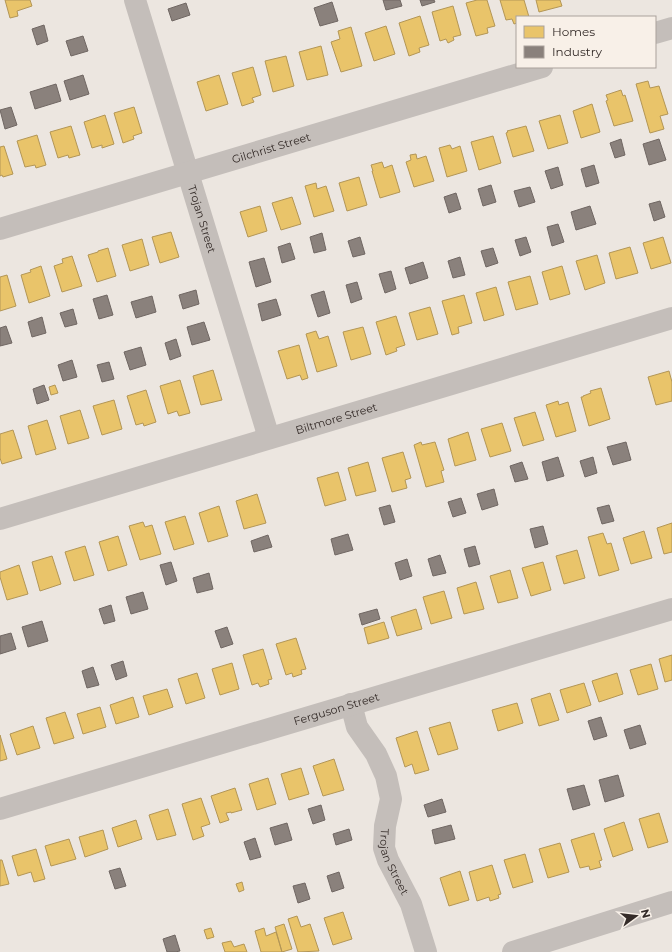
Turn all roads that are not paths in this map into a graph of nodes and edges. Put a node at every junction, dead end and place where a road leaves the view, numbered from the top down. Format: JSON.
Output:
{"nodes":[{"id":1,"x":135,"y":0,"type":"edge"},
{"id":2,"x":672,"y":28,"type":"edge"},
{"id":3,"x":656,"y":33,"type":"edge"},
{"id":4,"x":539,"y":68,"type":"edge"},
{"id":5,"x":187,"y":173,"type":"junction"},
{"id":6,"x":0,"y":229,"type":"edge"},
{"id":7,"x":672,"y":318,"type":"edge"},
{"id":8,"x":269,"y":438,"type":"junction"},
{"id":9,"x":0,"y":519,"type":"edge"},
{"id":10,"x":672,"y":609,"type":"edge"},
{"id":11,"x":351,"y":704,"type":"junction"},
{"id":12,"x":0,"y":809,"type":"edge"},
{"id":13,"x":672,"y":902,"type":"edge"},
{"id":14,"x":426,"y":952,"type":"edge"},
{"id":15,"x":513,"y":952,"type":"edge"}],
"edges":[{"from":1,"to":5,"type":"street","name":"Trojan Street"},
{"from":2,"to":3,"type":"street"},
{"from":4,"to":5,"type":"street","name":"Gilchrist Street"},
{"from":5,"to":6,"type":"street","name":"Gilchrist Street"},
{"from":5,"to":8,"type":"street","name":"Trojan Street"},
{"from":7,"to":8,"type":"street","name":"Biltmore Street"},
{"from":8,"to":9,"type":"street","name":"Biltmore Street"},
{"from":10,"to":11,"type":"street","name":"Ferguson Street"},
{"from":11,"to":12,"type":"street","name":"Ferguson Street"},
{"from":11,"to":14,"type":"street","name":"Trojan Street"},
{"from":13,"to":15,"type":"street"}]}
